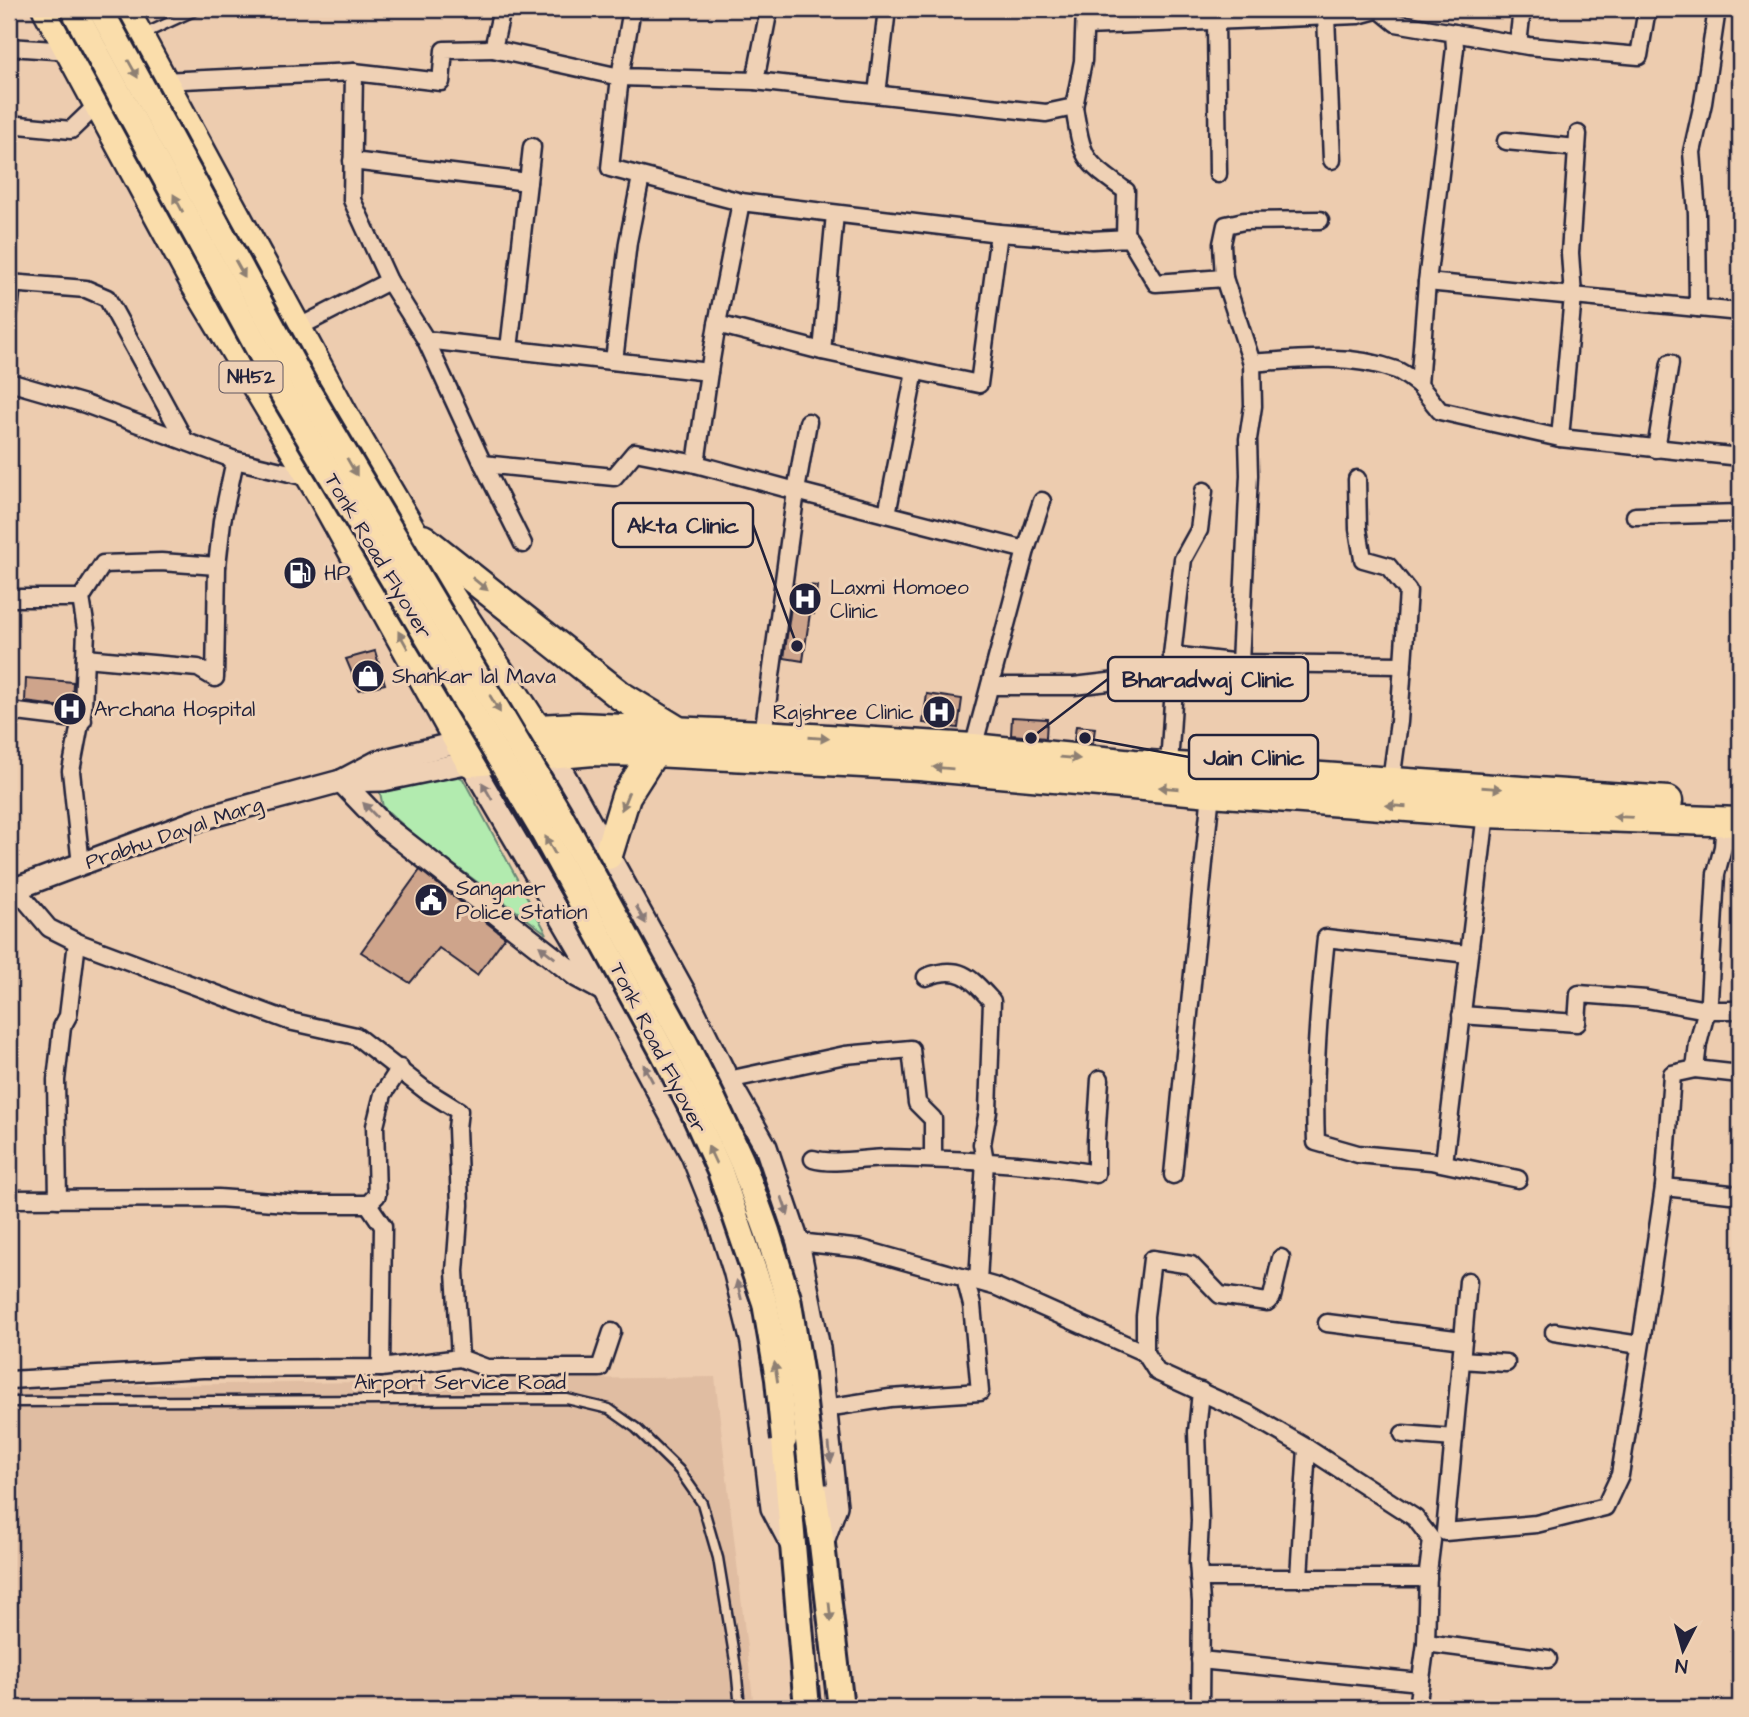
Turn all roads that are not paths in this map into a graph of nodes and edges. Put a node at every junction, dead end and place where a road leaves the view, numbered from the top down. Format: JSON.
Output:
{"nodes":[{"id":1,"x":47,"y":9,"type":"edge"},
{"id":2,"x":73,"y":9,"type":"edge"},
{"id":3,"x":100,"y":9,"type":"edge"},
{"id":4,"x":124,"y":9,"type":"edge"},
{"id":5,"x":198,"y":9,"type":"edge"},
{"id":6,"x":502,"y":9,"type":"edge"},
{"id":7,"x":632,"y":9,"type":"edge"},
{"id":8,"x":769,"y":9,"type":"edge"},
{"id":9,"x":887,"y":9,"type":"edge"},
{"id":10,"x":1085,"y":9,"type":"edge"},
{"id":11,"x":1522,"y":9,"type":"edge"},
{"id":12,"x":1647,"y":9,"type":"edge"},
{"id":13,"x":1717,"y":9,"type":"edge"},
{"id":14,"x":1380,"y":10,"type":"edge"},
{"id":15,"x":1326,"y":16,"type":"junction"},
{"id":16,"x":1216,"y":21,"type":"junction"},
{"id":17,"x":1084,"y":26,"type":"junction"},
{"id":18,"x":1454,"y":33,"type":"junction"},
{"id":19,"x":138,"y":36,"type":"junction"},
{"id":20,"x":1518,"y":44,"type":"junction"},
{"id":21,"x":9,"y":47,"type":"edge"},
{"id":22,"x":493,"y":49,"type":"junction"},
{"id":23,"x":69,"y":51,"type":"junction"},
{"id":24,"x":354,"y":72,"type":"junction"},
{"id":25,"x":620,"y":77,"type":"junction"},
{"id":26,"x":162,"y":81,"type":"junction"},
{"id":27,"x":755,"y":81,"type":"junction"},
{"id":28,"x":877,"y":94,"type":"junction"},
{"id":29,"x":99,"y":103,"type":"junction"},
{"id":30,"x":1074,"y":107,"type":"junction"},
{"id":31,"x":9,"y":124,"type":"edge"},
{"id":32,"x":1506,"y":141,"type":"dead end"},
{"id":33,"x":532,"y":147,"type":"dead end"},
{"id":34,"x":1332,"y":160,"type":"dead end"},
{"id":35,"x":352,"y":161,"type":"junction"},
{"id":36,"x":1218,"y":174,"type":"dead end"},
{"id":37,"x":641,"y":177,"type":"junction"},
{"id":38,"x":528,"y":181,"type":"junction"},
{"id":39,"x":741,"y":202,"type":"junction"},
{"id":40,"x":835,"y":214,"type":"junction"},
{"id":41,"x":1320,"y":220,"type":"dead end"},
{"id":42,"x":999,"y":233,"type":"junction"},
{"id":43,"x":1125,"y":238,"type":"junction"},
{"id":44,"x":1224,"y":278,"type":"junction"},
{"id":45,"x":390,"y":281,"type":"junction"},
{"id":46,"x":1427,"y":282,"type":"junction"},
{"id":47,"x":10,"y":284,"type":"edge"},
{"id":48,"x":1573,"y":296,"type":"junction"},
{"id":49,"x":1698,"y":308,"type":"junction"},
{"id":50,"x":9,"y":312,"type":"edge"},
{"id":51,"x":1740,"y":312,"type":"edge"},
{"id":52,"x":292,"y":323,"type":"junction"},
{"id":53,"x":717,"y":324,"type":"junction"},
{"id":54,"x":426,"y":340,"type":"junction"},
{"id":55,"x":509,"y":349,"type":"junction"},
{"id":56,"x":822,"y":351,"type":"junction"},
{"id":57,"x":614,"y":361,"type":"junction"},
{"id":58,"x":1252,"y":363,"type":"junction"},
{"id":59,"x":1670,"y":363,"type":"dead end"},
{"id":60,"x":915,"y":371,"type":"junction"},
{"id":61,"x":709,"y":372,"type":"junction"},
{"id":62,"x":9,"y":382,"type":"edge"},
{"id":63,"x":1419,"y":385,"type":"junction"},
{"id":64,"x":346,"y":419,"type":"junction"},
{"id":65,"x":808,"y":422,"type":"dead end"},
{"id":66,"x":1560,"y":438,"type":"junction"},
{"id":67,"x":185,"y":441,"type":"junction"},
{"id":68,"x":1656,"y":449,"type":"junction"},
{"id":69,"x":1740,"y":457,"type":"edge"},
{"id":70,"x":235,"y":460,"type":"junction"},
{"id":71,"x":483,"y":464,"type":"junction"},
{"id":72,"x":696,"y":464,"type":"junction"},
{"id":73,"x":312,"y":478,"type":"junction"},
{"id":74,"x":1357,"y":479,"type":"dead end"},
{"id":75,"x":796,"y":491,"type":"junction"},
{"id":76,"x":1204,"y":491,"type":"dead end"},
{"id":77,"x":1042,"y":501,"type":"dead end"},
{"id":78,"x":887,"y":513,"type":"junction"},
{"id":79,"x":1740,"y":513,"type":"edge"},
{"id":80,"x":1634,"y":516,"type":"dead end"},
{"id":81,"x":408,"y":526,"type":"junction"},
{"id":82,"x":523,"y":544,"type":"dead end"},
{"id":83,"x":1026,"y":550,"type":"junction"},
{"id":84,"x":217,"y":566,"type":"junction"},
{"id":85,"x":9,"y":598,"type":"edge"},
{"id":86,"x":81,"y":598,"type":"junction"},
{"id":87,"x":1172,"y":655,"type":"junction"},
{"id":88,"x":85,"y":658,"type":"junction"},
{"id":89,"x":1240,"y":663,"type":"junction"},
{"id":90,"x":1403,"y":665,"type":"junction"},
{"id":91,"x":990,"y":686,"type":"junction"},
{"id":92,"x":1174,"y":686,"type":"junction"},
{"id":93,"x":9,"y":711,"type":"edge"},
{"id":94,"x":83,"y":720,"type":"junction"},
{"id":95,"x":537,"y":729,"type":"junction"},
{"id":96,"x":677,"y":730,"type":"junction"},
{"id":97,"x":763,"y":735,"type":"junction"},
{"id":98,"x":973,"y":748,"type":"junction"},
{"id":99,"x":465,"y":752,"type":"junction"},
{"id":100,"x":654,"y":752,"type":"junction"},
{"id":101,"x":553,"y":755,"type":"junction"},
{"id":102,"x":1169,"y":766,"type":"junction"},
{"id":103,"x":341,"y":780,"type":"junction"},
{"id":104,"x":1391,"y":781,"type":"junction"},
{"id":105,"x":1212,"y":792,"type":"junction"},
{"id":106,"x":1486,"y":813,"type":"junction"},
{"id":107,"x":1735,"y":816,"type":"edge"},
{"id":108,"x":608,"y":855,"type":"junction"},
{"id":109,"x":81,"y":865,"type":"junction"},
{"id":110,"x":13,"y":890,"type":"edge"},
{"id":111,"x":77,"y":942,"type":"junction"},
{"id":112,"x":1468,"y":954,"type":"junction"},
{"id":113,"x":926,"y":977,"type":"dead end"},
{"id":114,"x":604,"y":991,"type":"junction"},
{"id":115,"x":1707,"y":1010,"type":"junction"},
{"id":116,"x":1740,"y":1010,"type":"edge"},
{"id":117,"x":1461,"y":1015,"type":"junction"},
{"id":118,"x":400,"y":1068,"type":"junction"},
{"id":119,"x":1695,"y":1069,"type":"junction"},
{"id":120,"x":1740,"y":1074,"type":"edge"},
{"id":121,"x":1100,"y":1079,"type":"dead end"},
{"id":122,"x":728,"y":1080,"type":"junction"},
{"id":123,"x":813,"y":1159,"type":"dead end"},
{"id":124,"x":933,"y":1160,"type":"junction"},
{"id":125,"x":985,"y":1161,"type":"junction"},
{"id":126,"x":1444,"y":1163,"type":"junction"},
{"id":127,"x":1172,"y":1175,"type":"dead end"},
{"id":128,"x":1518,"y":1179,"type":"dead end"},
{"id":129,"x":1664,"y":1187,"type":"junction"},
{"id":130,"x":1740,"y":1195,"type":"edge"},
{"id":131,"x":9,"y":1199,"type":"edge"},
{"id":132,"x":58,"y":1199,"type":"junction"},
{"id":133,"x":368,"y":1204,"type":"junction"},
{"id":134,"x":799,"y":1242,"type":"junction"},
{"id":135,"x":1281,"y":1258,"type":"dead end"},
{"id":136,"x":971,"y":1279,"type":"junction"},
{"id":137,"x":1468,"y":1282,"type":"dead end"},
{"id":138,"x":1326,"y":1323,"type":"dead end"},
{"id":139,"x":612,"y":1332,"type":"dead end"},
{"id":140,"x":1554,"y":1332,"type":"dead end"},
{"id":141,"x":1463,"y":1340,"type":"junction"},
{"id":142,"x":1640,"y":1345,"type":"junction"},
{"id":143,"x":1145,"y":1353,"type":"junction"},
{"id":144,"x":460,"y":1357,"type":"junction"},
{"id":145,"x":1461,"y":1360,"type":"junction"},
{"id":146,"x":1506,"y":1363,"type":"dead end"},
{"id":147,"x":382,"y":1368,"type":"junction"},
{"id":148,"x":9,"y":1380,"type":"edge"},
{"id":149,"x":1202,"y":1391,"type":"junction"},
{"id":150,"x":9,"y":1402,"type":"edge"},
{"id":151,"x":832,"y":1406,"type":"dead end"},
{"id":152,"x":1403,"y":1434,"type":"dead end"},
{"id":153,"x":1454,"y":1438,"type":"junction"},
{"id":154,"x":1307,"y":1448,"type":"junction"},
{"id":155,"x":1439,"y":1536,"type":"junction"},
{"id":156,"x":822,"y":1544,"type":"junction"},
{"id":157,"x":792,"y":1546,"type":"junction"},
{"id":158,"x":1199,"y":1577,"type":"junction"},
{"id":159,"x":1299,"y":1577,"type":"junction"},
{"id":160,"x":1428,"y":1578,"type":"junction"},
{"id":161,"x":1426,"y":1643,"type":"junction"},
{"id":162,"x":1200,"y":1660,"type":"junction"},
{"id":163,"x":1548,"y":1660,"type":"dead end"},
{"id":164,"x":1420,"y":1682,"type":"junction"},
{"id":165,"x":740,"y":1708,"type":"edge"},
{"id":166,"x":807,"y":1708,"type":"edge"},
{"id":167,"x":841,"y":1708,"type":"edge"},
{"id":168,"x":1200,"y":1708,"type":"edge"},
{"id":169,"x":1417,"y":1708,"type":"edge"}],
"edges":[{"from":1,"to":23,"type":"highway","number":"NH52"},
{"from":157,"to":2,"type":"main road","name":"Tonk Road Flyover","one_way":true,"bridge":true},
{"from":3,"to":156,"type":"main road","name":"Tonk Road Flyover","one_way":true,"bridge":true},
{"from":4,"to":19,"type":"highway","number":"NH52"},
{"from":5,"to":19,"type":"lane"},
{"from":6,"to":22,"type":"street"},
{"from":7,"to":25,"type":"street"},
{"from":8,"to":27,"type":"street"},
{"from":9,"to":28,"type":"street"},
{"from":10,"to":17,"type":"street"},
{"from":11,"to":20,"type":"street"},
{"from":12,"to":20,"type":"street"},
{"from":13,"to":49,"type":"street"},
{"from":14,"to":15,"type":"street"},
{"from":14,"to":18,"type":"street"},
{"from":15,"to":16,"type":"street"},
{"from":15,"to":34,"type":"street"},
{"from":16,"to":17,"type":"street"},
{"from":16,"to":36,"type":"street"},
{"from":17,"to":30,"type":"street"},
{"from":18,"to":20,"type":"street"},
{"from":18,"to":46,"type":"street"},
{"from":19,"to":26,"type":"highway","number":"NH52"},
{"from":21,"to":23,"type":"street"},
{"from":22,"to":24,"type":"street"},
{"from":22,"to":25,"type":"street"},
{"from":23,"to":29,"type":"highway","number":"NH52"},
{"from":24,"to":26,"type":"street"},
{"from":24,"to":35,"type":"street"},
{"from":25,"to":27,"type":"street"},
{"from":25,"to":37,"type":"street"},
{"from":26,"to":52,"type":"highway","number":"NH52"},
{"from":27,"to":28,"type":"street"},
{"from":28,"to":30,"type":"street"},
{"from":29,"to":31,"type":"street"},
{"from":29,"to":73,"type":"highway","number":"NH52"},
{"from":30,"to":43,"type":"street"},
{"from":32,"to":48,"type":"street"},
{"from":33,"to":38,"type":"street"},
{"from":35,"to":38,"type":"street"},
{"from":35,"to":45,"type":"street"},
{"from":37,"to":39,"type":"street"},
{"from":37,"to":57,"type":"street"},
{"from":38,"to":55,"type":"street"},
{"from":39,"to":40,"type":"street"},
{"from":39,"to":53,"type":"street"},
{"from":40,"to":42,"type":"street"},
{"from":40,"to":56,"type":"street"},
{"from":41,"to":44,"type":"street"},
{"from":42,"to":43,"type":"street"},
{"from":42,"to":60,"type":"street"},
{"from":43,"to":44,"type":"street"},
{"from":44,"to":58,"type":"street"},
{"from":45,"to":52,"type":"street"},
{"from":45,"to":54,"type":"street"},
{"from":46,"to":48,"type":"street"},
{"from":46,"to":63,"type":"street"},
{"from":47,"to":50,"type":"street"},
{"from":47,"to":67,"type":"street"},
{"from":48,"to":49,"type":"street"},
{"from":48,"to":66,"type":"street"},
{"from":49,"to":51,"type":"street"},
{"from":52,"to":64,"type":"highway","number":"NH52"},
{"from":53,"to":56,"type":"street"},
{"from":53,"to":61,"type":"street"},
{"from":54,"to":55,"type":"street"},
{"from":54,"to":71,"type":"street"},
{"from":55,"to":57,"type":"street"},
{"from":56,"to":60,"type":"street"},
{"from":57,"to":61,"type":"street"},
{"from":58,"to":63,"type":"street"},
{"from":58,"to":89,"type":"street"},
{"from":59,"to":68,"type":"street"},
{"from":60,"to":78,"type":"street"},
{"from":61,"to":72,"type":"street"},
{"from":62,"to":67,"type":"street"},
{"from":63,"to":66,"type":"street"},
{"from":64,"to":73,"type":"street"},
{"from":64,"to":81,"type":"highway","number":"NH52"},
{"from":65,"to":75,"type":"street"},
{"from":66,"to":68,"type":"street"},
{"from":67,"to":70,"type":"street"},
{"from":68,"to":69,"type":"street"},
{"from":70,"to":73,"type":"street"},
{"from":70,"to":84,"type":"street"},
{"from":71,"to":72,"type":"street"},
{"from":71,"to":82,"type":"street"},
{"from":72,"to":75,"type":"street"},
{"from":99,"to":73,"type":"highway","number":"NH52","one_way":true},
{"from":74,"to":90,"type":"street"},
{"from":75,"to":78,"type":"street"},
{"from":75,"to":97,"type":"street"},
{"from":76,"to":87,"type":"street"},
{"from":77,"to":83,"type":"street"},
{"from":78,"to":83,"type":"street"},
{"from":79,"to":80,"type":"street"},
{"from":81,"to":95,"type":"highway","number":"NH52"},
{"from":81,"to":96,"type":"highway","one_way":true},
{"from":83,"to":91,"type":"street"},
{"from":84,"to":86,"type":"street"},
{"from":84,"to":88,"type":"street"},
{"from":85,"to":86,"type":"street"},
{"from":86,"to":88,"type":"street"},
{"from":87,"to":89,"type":"street"},
{"from":87,"to":92,"type":"street"},
{"from":88,"to":94,"type":"street"},
{"from":89,"to":90,"type":"street"},
{"from":90,"to":104,"type":"street"},
{"from":91,"to":92,"type":"street"},
{"from":91,"to":98,"type":"street"},
{"from":92,"to":102,"type":"street"},
{"from":93,"to":94,"type":"street"},
{"from":94,"to":109,"type":"street"},
{"from":95,"to":96,"type":"highway"},
{"from":95,"to":99,"type":"highway"},
{"from":95,"to":101,"type":"highway","number":"NH52"},
{"from":96,"to":97,"type":"highway"},
{"from":97,"to":98,"type":"highway","one_way":true},
{"from":98,"to":102,"type":"highway","one_way":true},
{"from":99,"to":101,"type":"highway"},
{"from":99,"to":103,"type":"street","name":"Prabhu Dayal Marg"},
{"from":114,"to":99,"type":"street","one_way":true},
{"from":100,"to":101,"type":"highway"},
{"from":105,"to":100,"type":"highway","one_way":true},
{"from":100,"to":108,"type":"highway","one_way":true},
{"from":101,"to":108,"type":"street"},
{"from":102,"to":104,"type":"highway"},
{"from":103,"to":109,"type":"street","name":"Prabhu Dayal Marg"},
{"from":114,"to":103,"type":"street","one_way":true},
{"from":104,"to":107,"type":"highway","one_way":true},
{"from":106,"to":105,"type":"highway","one_way":true},
{"from":105,"to":127,"type":"street"},
{"from":107,"to":106,"type":"highway","one_way":true},
{"from":106,"to":112,"type":"street"},
{"from":107,"to":115,"type":"street"},
{"from":108,"to":122,"type":"street","one_way":true},
{"from":109,"to":110,"type":"street","name":"Prabhu Dayal Marg"},
{"from":110,"to":111,"type":"street"},
{"from":111,"to":118,"type":"street"},
{"from":111,"to":132,"type":"street"},
{"from":112,"to":117,"type":"street"},
{"from":112,"to":126,"type":"street"},
{"from":113,"to":125,"type":"street"},
{"from":157,"to":114,"type":"street","one_way":true},
{"from":115,"to":116,"type":"street"},
{"from":115,"to":117,"type":"street"},
{"from":115,"to":119,"type":"street"},
{"from":117,"to":126,"type":"street"},
{"from":118,"to":133,"type":"street"},
{"from":118,"to":144,"type":"street"},
{"from":119,"to":120,"type":"street"},
{"from":119,"to":129,"type":"street"},
{"from":121,"to":125,"type":"street"},
{"from":122,"to":124,"type":"street"},
{"from":122,"to":134,"type":"street","one_way":true},
{"from":123,"to":124,"type":"street"},
{"from":124,"to":125,"type":"street"},
{"from":125,"to":136,"type":"street"},
{"from":126,"to":128,"type":"street"},
{"from":129,"to":130,"type":"street"},
{"from":129,"to":142,"type":"street"},
{"from":131,"to":132,"type":"street"},
{"from":132,"to":133,"type":"street"},
{"from":133,"to":147,"type":"street"},
{"from":134,"to":136,"type":"street"},
{"from":134,"to":156,"type":"street","one_way":true},
{"from":135,"to":143,"type":"street"},
{"from":136,"to":143,"type":"street"},
{"from":136,"to":151,"type":"street"},
{"from":137,"to":141,"type":"street"},
{"from":138,"to":141,"type":"street"},
{"from":139,"to":144,"type":"street"},
{"from":140,"to":142,"type":"street"},
{"from":141,"to":145,"type":"street"},
{"from":142,"to":155,"type":"street"},
{"from":143,"to":149,"type":"street"},
{"from":144,"to":147,"type":"street"},
{"from":145,"to":146,"type":"street"},
{"from":145,"to":153,"type":"street"},
{"from":147,"to":148,"type":"street"},
{"from":149,"to":154,"type":"street"},
{"from":149,"to":158,"type":"street"},
{"from":150,"to":165,"type":"lane","name":"Airport Service Road"},
{"from":152,"to":153,"type":"street"},
{"from":153,"to":155,"type":"street"},
{"from":154,"to":155,"type":"street"},
{"from":154,"to":159,"type":"street"},
{"from":155,"to":160,"type":"street"},
{"from":156,"to":167,"type":"main road","name":"Tonk Road Flyover","one_way":true},
{"from":157,"to":166,"type":"main road","name":"Tonk Road Flyover"},
{"from":158,"to":159,"type":"street"},
{"from":158,"to":162,"type":"street"},
{"from":159,"to":160,"type":"street"},
{"from":160,"to":161,"type":"street"},
{"from":161,"to":163,"type":"street"},
{"from":161,"to":164,"type":"street"},
{"from":162,"to":164,"type":"street"},
{"from":162,"to":168,"type":"street"},
{"from":164,"to":169,"type":"street"}]}
